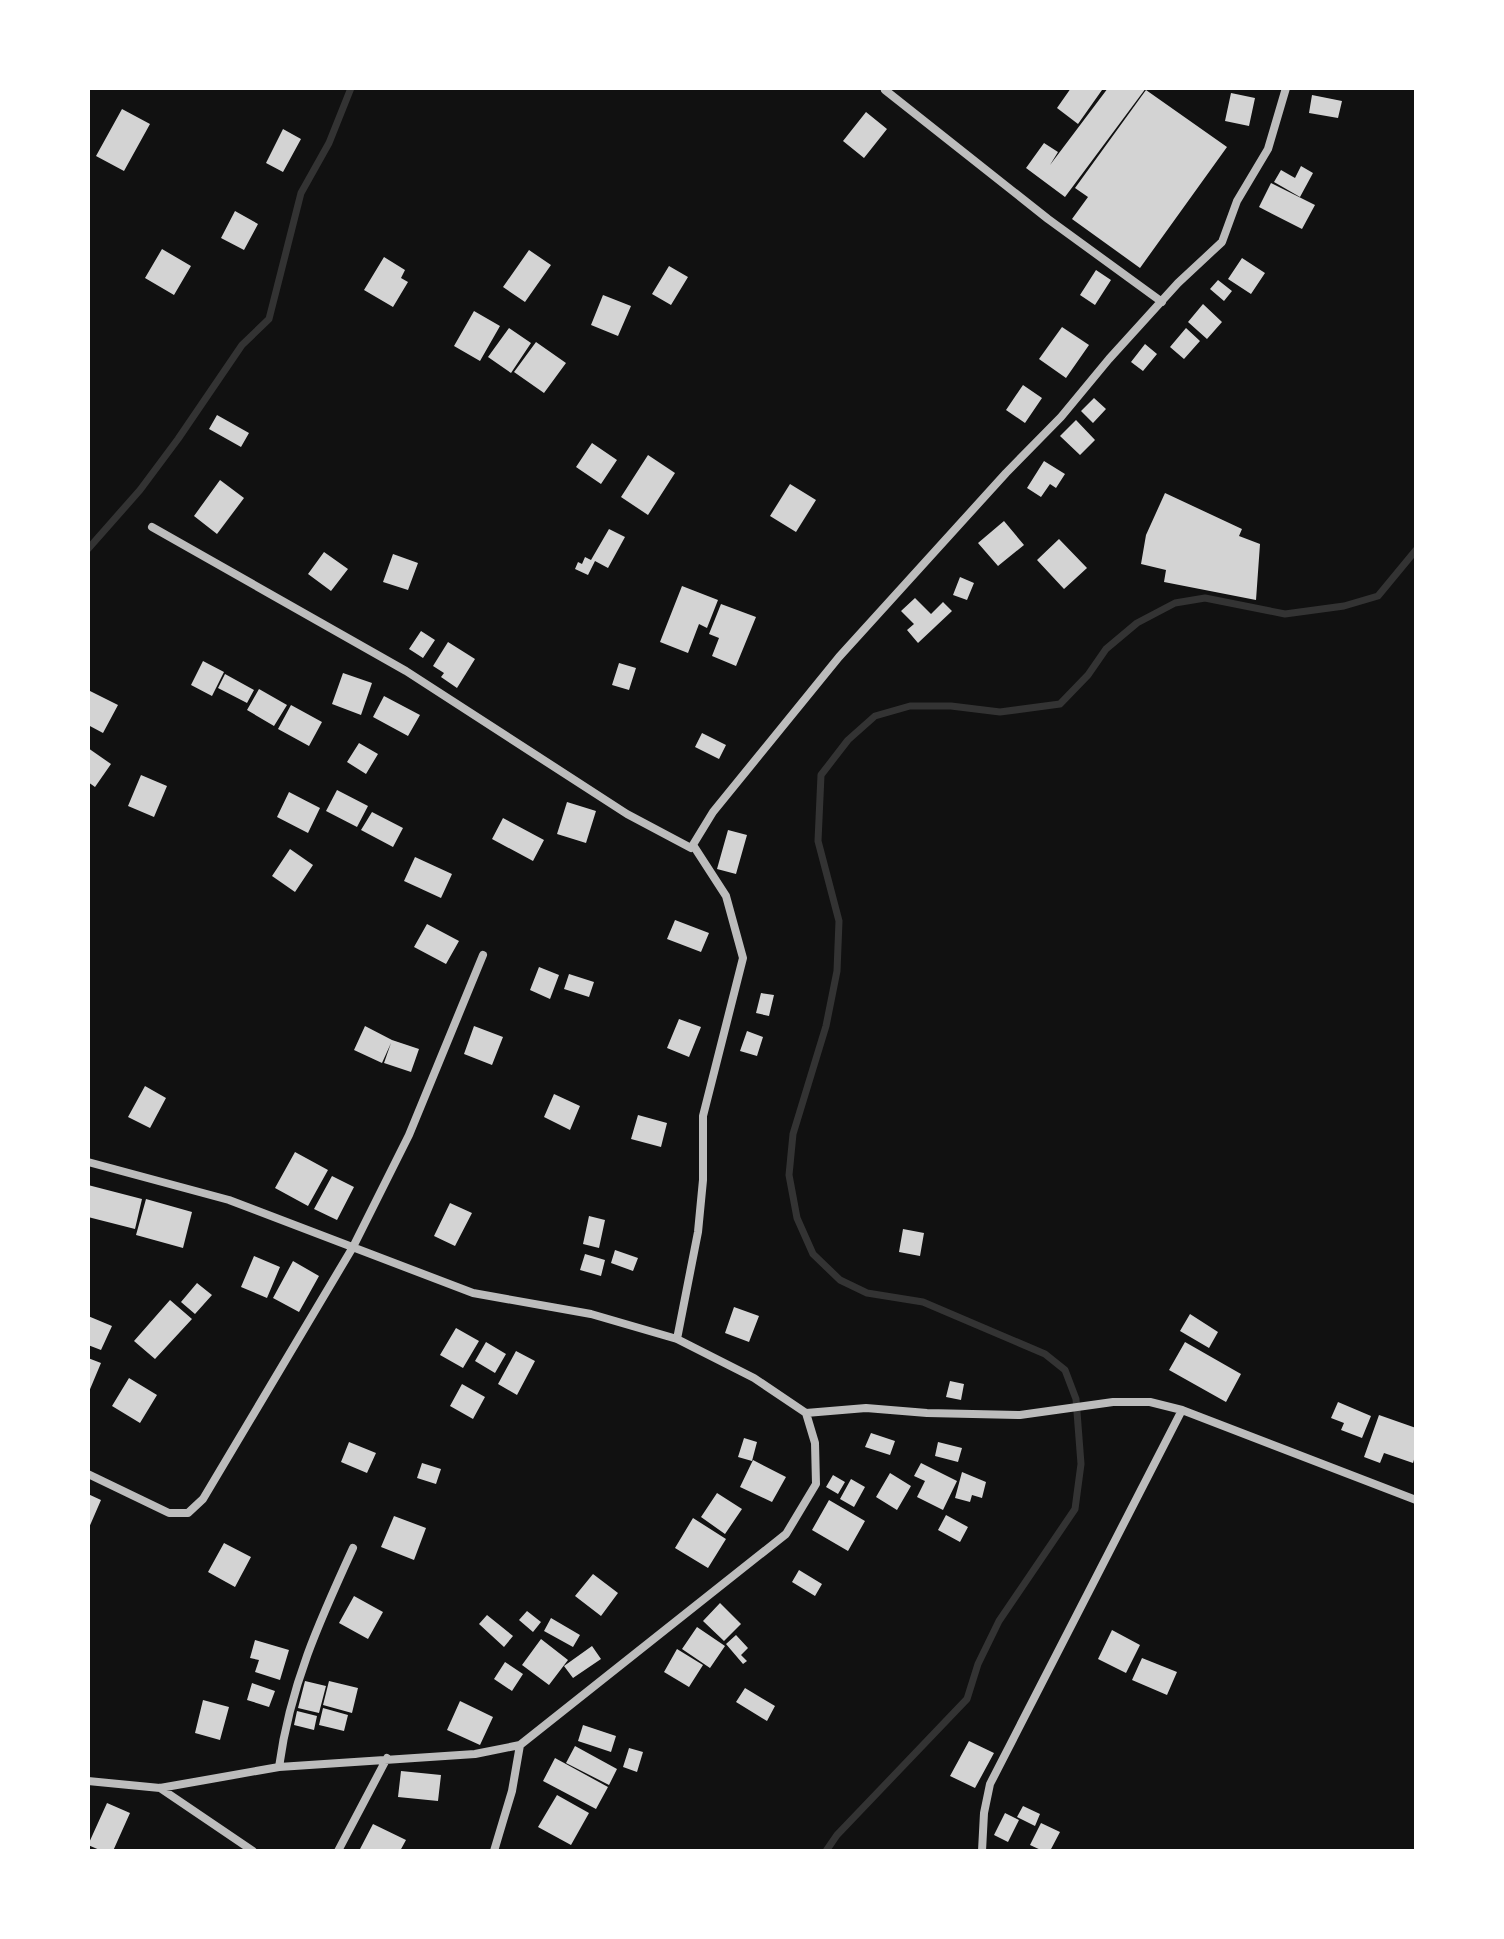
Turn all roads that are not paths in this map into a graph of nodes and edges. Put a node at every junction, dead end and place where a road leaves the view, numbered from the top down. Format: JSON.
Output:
{"nodes":[{"id":1,"x":1286,"y":88,"type":"edge"},
{"id":2,"x":885,"y":90,"type":"dead end"},
{"id":3,"x":1162,"y":302,"type":"junction"},
{"id":4,"x":152,"y":527,"type":"dead end"},
{"id":5,"x":693,"y":845,"type":"junction"},
{"id":6,"x":483,"y":955,"type":"dead end"},
{"id":7,"x":88,"y":1162,"type":"edge"},
{"id":8,"x":353,"y":1247,"type":"junction"},
{"id":9,"x":677,"y":1339,"type":"junction"},
{"id":10,"x":1182,"y":1410,"type":"junction"},
{"id":11,"x":806,"y":1413,"type":"junction"},
{"id":12,"x":88,"y":1474,"type":"edge"},
{"id":13,"x":1416,"y":1500,"type":"edge"},
{"id":14,"x":353,"y":1548,"type":"dead end"},
{"id":15,"x":520,"y":1745,"type":"junction"},
{"id":16,"x":387,"y":1758,"type":"junction"},
{"id":17,"x":279,"y":1767,"type":"junction"},
{"id":18,"x":88,"y":1781,"type":"edge"},
{"id":19,"x":160,"y":1788,"type":"junction"},
{"id":20,"x":253,"y":1851,"type":"edge"},
{"id":21,"x":338,"y":1851,"type":"edge"},
{"id":22,"x":494,"y":1851,"type":"edge"},
{"id":23,"x":982,"y":1851,"type":"edge"}],
"edges":[{"from":1,"to":3,"type":"street"},
{"from":2,"to":3,"type":"street"},
{"from":3,"to":5,"type":"street"},
{"from":4,"to":5,"type":"street"},
{"from":5,"to":9,"type":"street"},
{"from":6,"to":8,"type":"street"},
{"from":7,"to":8,"type":"street"},
{"from":8,"to":9,"type":"street"},
{"from":8,"to":12,"type":"street"},
{"from":9,"to":11,"type":"street"},
{"from":10,"to":11,"type":"street"},
{"from":10,"to":13,"type":"street"},
{"from":10,"to":23,"type":"street"},
{"from":11,"to":15,"type":"street"},
{"from":14,"to":17,"type":"street"},
{"from":15,"to":16,"type":"street"},
{"from":15,"to":22,"type":"street"},
{"from":16,"to":17,"type":"street"},
{"from":16,"to":21,"type":"street"},
{"from":17,"to":19,"type":"street"},
{"from":18,"to":19,"type":"street"},
{"from":19,"to":20,"type":"street"}]}
